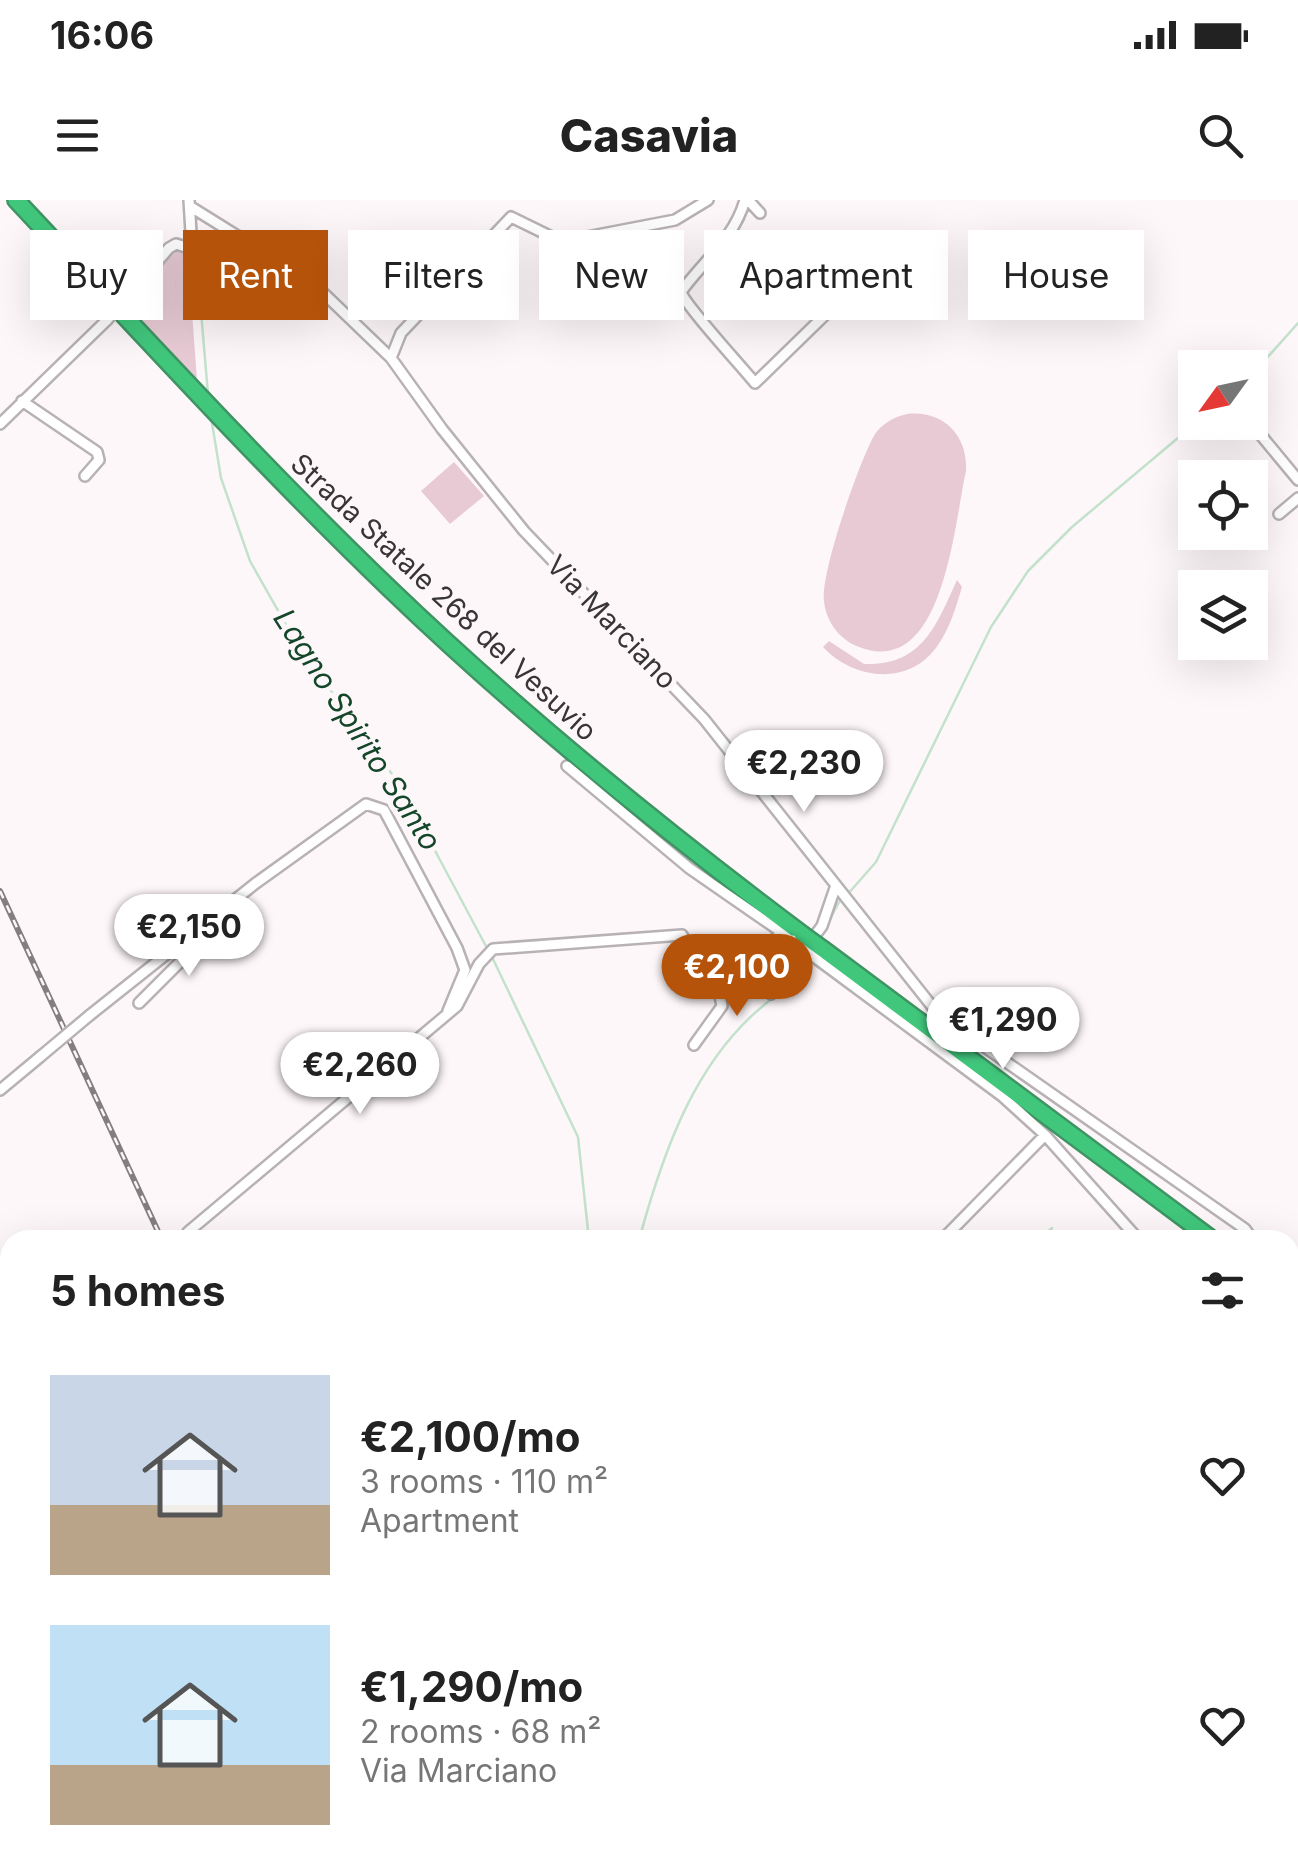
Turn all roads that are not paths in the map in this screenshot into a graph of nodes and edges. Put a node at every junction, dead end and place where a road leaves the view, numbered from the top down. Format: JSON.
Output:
{"nodes":[{"id":1,"x":16,"y":200,"type":"edge"},
{"id":2,"x":708,"y":200,"type":"edge"},
{"id":3,"x":746,"y":200,"type":"edge"},
{"id":4,"x":190,"y":204,"type":"edge"},
{"id":5,"x":760,"y":213,"type":"dead end"},
{"id":6,"x":729,"y":230,"type":"edge"},
{"id":7,"x":704,"y":267,"type":"edge"},
{"id":8,"x":819,"y":320,"type":"edge"},
{"id":9,"x":391,"y":358,"type":"junction"},
{"id":10,"x":22,"y":400,"type":"junction"},
{"id":11,"x":0,"y":424,"type":"edge"},
{"id":12,"x":1265,"y":440,"type":"edge"},
{"id":13,"x":85,"y":476,"type":"dead end"},
{"id":14,"x":1298,"y":480,"type":"edge"},
{"id":15,"x":1298,"y":498,"type":"edge"},
{"id":16,"x":1279,"y":514,"type":"dead end"},
{"id":17,"x":567,"y":766,"type":"dead end"},
{"id":18,"x":835,"y":888,"type":"junction"},
{"id":19,"x":782,"y":932,"type":"junction"},
{"id":20,"x":191,"y":936,"type":"junction"},
{"id":21,"x":798,"y":937,"type":"junction"},
{"id":22,"x":774,"y":940,"type":"junction"},
{"id":23,"x":821,"y":954,"type":"junction"},
{"id":24,"x":798,"y":958,"type":"junction"},
{"id":25,"x":717,"y":981,"type":"junction"},
{"id":26,"x":771,"y":994,"type":"dead end"},
{"id":27,"x":139,"y":1003,"type":"dead end"},
{"id":28,"x":446,"y":1014,"type":"junction"},
{"id":29,"x":694,"y":1045,"type":"dead end"},
{"id":30,"x":0,"y":1090,"type":"edge"},
{"id":31,"x":1045,"y":1134,"type":"junction"},
{"id":32,"x":190,"y":1230,"type":"edge"},
{"id":33,"x":952,"y":1230,"type":"edge"},
{"id":34,"x":1130,"y":1230,"type":"edge"},
{"id":35,"x":1199,"y":1230,"type":"edge"},
{"id":36,"x":1246,"y":1230,"type":"edge"}],
"edges":[{"from":1,"to":21,"type":"highway","name":"Strada Statale 268 del Vesuvio"},
{"from":2,"to":9,"type":"street"},
{"from":3,"to":5,"type":"street"},
{"from":3,"to":6,"type":"street"},
{"from":4,"to":9,"type":"street","name":"Via Marciano"},
{"from":4,"to":10,"type":"street","bridge":true},
{"from":7,"to":8,"type":"street"},
{"from":9,"to":18,"type":"street","name":"Via Marciano"},
{"from":10,"to":11,"type":"street"},
{"from":10,"to":13,"type":"street"},
{"from":12,"to":14,"type":"street"},
{"from":15,"to":16,"type":"street"},
{"from":17,"to":19,"type":"street"},
{"from":18,"to":24,"type":"street"},
{"from":18,"to":36,"type":"street","name":"Via Marciano"},
{"from":19,"to":21,"type":"street"},
{"from":19,"to":22,"type":"street"},
{"from":20,"to":27,"type":"street"},
{"from":20,"to":28,"type":"street"},
{"from":20,"to":30,"type":"street","bridge":true},
{"from":21,"to":23,"type":"highway","name":"Strada Statale 268 del Vesuvio","bridge":true},
{"from":22,"to":24,"type":"street"},
{"from":22,"to":25,"type":"street"},
{"from":23,"to":31,"type":"street"},
{"from":23,"to":35,"type":"highway","name":"Strada Statale 268 del Vesuvio"},
{"from":24,"to":26,"type":"street"},
{"from":25,"to":28,"type":"street"},
{"from":25,"to":29,"type":"street"},
{"from":28,"to":32,"type":"street"},
{"from":31,"to":33,"type":"street"},
{"from":31,"to":34,"type":"street"}]}
